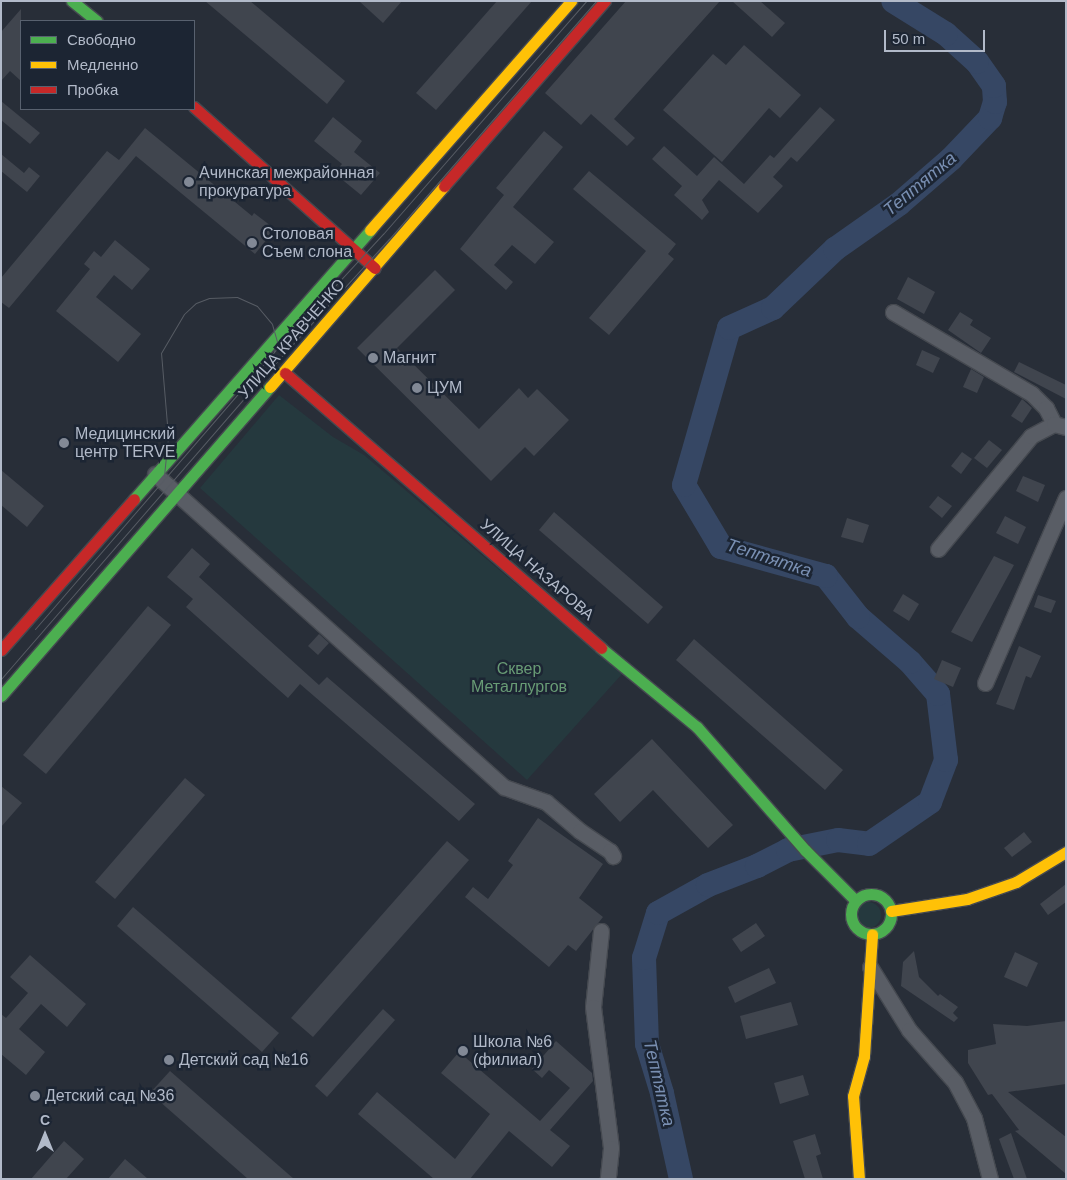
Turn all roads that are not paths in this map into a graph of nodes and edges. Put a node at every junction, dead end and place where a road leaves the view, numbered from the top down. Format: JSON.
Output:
{"nodes":[{"id":1,"x":72,"y":1,"type":"edge"},
{"id":2,"x":571,"y":1,"type":"edge"},
{"id":3,"x":605,"y":1,"type":"edge"},
{"id":4,"x":96,"y":20,"type":"edge"},
{"id":5,"x":195,"y":107,"type":"edge"},
{"id":6,"x":354,"y":250,"type":"junction"},
{"id":7,"x":375,"y":268,"type":"junction"},
{"id":8,"x":302,"y":310,"type":"junction"},
{"id":9,"x":893,"y":312,"type":"dead end"},
{"id":10,"x":285,"y":328,"type":"junction"},
{"id":11,"x":323,"y":329,"type":"junction"},
{"id":12,"x":308,"y":346,"type":"junction"},
{"id":13,"x":270,"y":359,"type":"junction"},
{"id":14,"x":285,"y":373,"type":"junction"},
{"id":15,"x":1060,"y":426,"type":"edge"},
{"id":16,"x":155,"y":474,"type":"junction"},
{"id":17,"x":175,"y":492,"type":"junction"},
{"id":18,"x":1066,"y":498,"type":"edge"},
{"id":19,"x":938,"y":548,"type":"dead end"},
{"id":20,"x":1,"y":650,"type":"edge"},
{"id":21,"x":985,"y":683,"type":"dead end"},
{"id":22,"x":1,"y":696,"type":"edge"},
{"id":23,"x":1066,"y":852,"type":"edge"},
{"id":24,"x":613,"y":856,"type":"dead end"},
{"id":25,"x":856,"y":901,"type":"junction"},
{"id":26,"x":891,"y":912,"type":"junction"},
{"id":27,"x":601,"y":931,"type":"dead end"},
{"id":28,"x":872,"y":934,"type":"junction"},
{"id":29,"x":869,"y":966,"type":"junction"},
{"id":30,"x":608,"y":1179,"type":"edge"},
{"id":31,"x":859,"y":1179,"type":"edge"},
{"id":32,"x":990,"y":1179,"type":"edge"}],
"edges":[{"from":1,"to":4,"type":"main road"},
{"from":2,"to":6,"type":"main road","name":"УЛИЦА КРАВЧЕНКО"},
{"from":3,"to":7,"type":"main road","name":"УЛИЦА КРАВЧЕНКО"},
{"from":5,"to":6,"type":"main road"},
{"from":6,"to":7,"type":"main road"},
{"from":6,"to":8,"type":"main road","name":"УЛИЦА КРАВЧЕНКО"},
{"from":7,"to":11,"type":"main road","name":"УЛИЦА КРАВЧЕНКО"},
{"from":8,"to":10,"type":"main road","name":"УЛИЦА КРАВЧЕНКО"},
{"from":8,"to":11,"type":"main road"},
{"from":9,"to":15,"type":"street"},
{"from":10,"to":12,"type":"street"},
{"from":10,"to":13,"type":"main road","name":"УЛИЦА КРАВЧЕНКО"},
{"from":11,"to":12,"type":"main road","name":"УЛИЦА КРАВЧЕНКО"},
{"from":12,"to":14,"type":"main road","name":"УЛИЦА КРАВЧЕНКО"},
{"from":13,"to":14,"type":"main road","name":"УЛИЦА НАЗАРОВА"},
{"from":13,"to":16,"type":"main road","name":"УЛИЦА КРАВЧЕНКО"},
{"from":14,"to":17,"type":"main road","name":"УЛИЦА КРАВЧЕНКО"},
{"from":14,"to":25,"type":"main road","name":"УЛИЦА НАЗАРОВА"},
{"from":15,"to":19,"type":"street"},
{"from":16,"to":17,"type":"street"},
{"from":16,"to":20,"type":"main road","name":"УЛИЦА КРАВЧЕНКО"},
{"from":17,"to":22,"type":"main road","name":"УЛИЦА КРАВЧЕНКО"},
{"from":17,"to":24,"type":"street"},
{"from":18,"to":21,"type":"street"},
{"from":23,"to":26,"type":"main road"},
{"from":25,"to":26,"type":"main road"},
{"from":25,"to":28,"type":"main road"},
{"from":26,"to":28,"type":"main road"},
{"from":27,"to":30,"type":"street"},
{"from":28,"to":29,"type":"main road"},
{"from":29,"to":31,"type":"main road"},
{"from":29,"to":32,"type":"street"}]}
